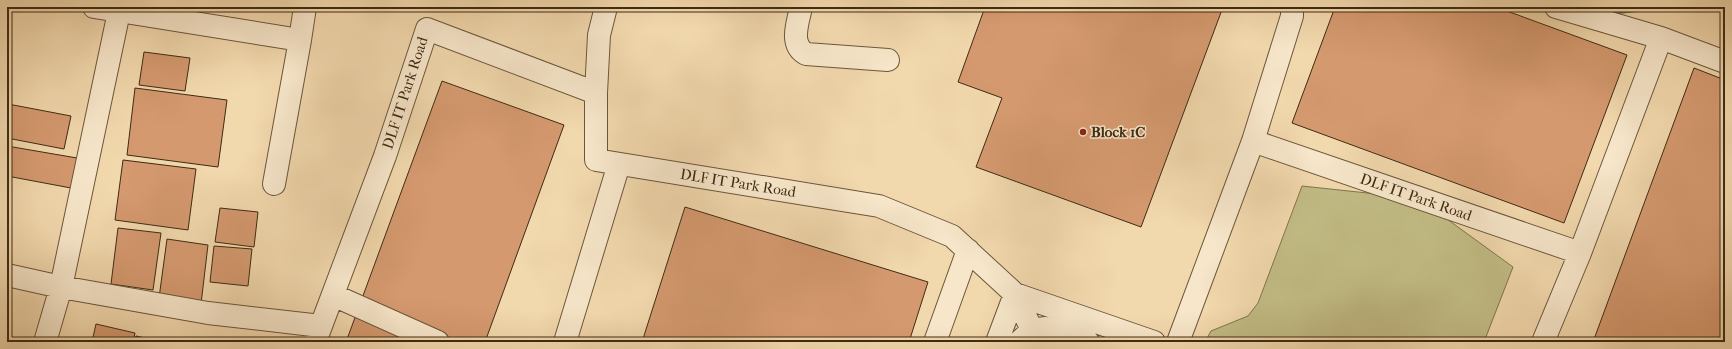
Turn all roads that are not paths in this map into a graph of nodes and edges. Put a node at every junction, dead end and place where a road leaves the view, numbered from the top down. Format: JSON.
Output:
{"nodes":[{"id":1,"x":94,"y":7,"type":"edge"},
{"id":2,"x":305,"y":7,"type":"edge"},
{"id":3,"x":606,"y":7,"type":"edge"},
{"id":4,"x":802,"y":7,"type":"edge"},
{"id":5,"x":1292,"y":7,"type":"edge"},
{"id":6,"x":1556,"y":7,"type":"edge"},
{"id":7,"x":120,"y":9,"type":"edge"},
{"id":8,"x":1661,"y":38,"type":"junction"},
{"id":9,"x":300,"y":40,"type":"junction"},
{"id":10,"x":888,"y":60,"type":"dead end"},
{"id":11,"x":1725,"y":62,"type":"edge"},
{"id":12,"x":596,"y":93,"type":"junction"},
{"id":13,"x":1253,"y":141,"type":"junction"},
{"id":14,"x":619,"y":164,"type":"junction"},
{"id":15,"x":274,"y":184,"type":"dead end"},
{"id":16,"x":968,"y":250,"type":"junction"},
{"id":17,"x":1580,"y":254,"type":"junction"},
{"id":18,"x":7,"y":275,"type":"edge"},
{"id":19,"x":60,"y":287,"type":"junction"},
{"id":20,"x":1015,"y":294,"type":"junction"},
{"id":21,"x":333,"y":295,"type":"junction"},
{"id":22,"x":318,"y":334,"type":"edge"},
{"id":23,"x":1025,"y":336,"type":"edge"},
{"id":24,"x":45,"y":342,"type":"edge"},
{"id":25,"x":438,"y":342,"type":"edge"},
{"id":26,"x":565,"y":342,"type":"edge"},
{"id":27,"x":934,"y":342,"type":"edge"},
{"id":28,"x":997,"y":342,"type":"edge"},
{"id":29,"x":1088,"y":342,"type":"edge"},
{"id":30,"x":1154,"y":342,"type":"edge"},
{"id":31,"x":1178,"y":342,"type":"edge"},
{"id":32,"x":1543,"y":342,"type":"edge"}],
"edges":[{"from":1,"to":7,"type":"street"},
{"from":2,"to":9,"type":"street"},
{"from":3,"to":12,"type":"street"},
{"from":4,"to":10,"type":"street"},
{"from":5,"to":13,"type":"street"},
{"from":6,"to":8,"type":"street"},
{"from":7,"to":9,"type":"street"},
{"from":7,"to":19,"type":"street"},
{"from":8,"to":11,"type":"street"},
{"from":8,"to":17,"type":"street"},
{"from":9,"to":15,"type":"street"},
{"from":12,"to":14,"type":"street","name":"DLF IT Park Road"},
{"from":12,"to":21,"type":"street","name":"DLF IT Park Road"},
{"from":13,"to":17,"type":"street","name":"DLF IT Park Road"},
{"from":13,"to":31,"type":"street"},
{"from":14,"to":16,"type":"street","name":"DLF IT Park Road"},
{"from":14,"to":26,"type":"street"},
{"from":16,"to":20,"type":"street","name":"DLF IT Park Road"},
{"from":16,"to":27,"type":"street"},
{"from":17,"to":32,"type":"street"},
{"from":18,"to":19,"type":"street","name":"DLF IT Park Road"},
{"from":19,"to":22,"type":"street","name":"DLF IT Park Road"},
{"from":19,"to":24,"type":"street"},
{"from":20,"to":23,"type":"street","name":"DLF IT Park Road"},
{"from":20,"to":28,"type":"street"},
{"from":20,"to":30,"type":"street","name":"DLF IT Park Road"},
{"from":21,"to":22,"type":"street","name":"DLF IT Park Road"},
{"from":21,"to":25,"type":"street"},
{"from":23,"to":29,"type":"street","name":"DLF IT Park Road"}]}
